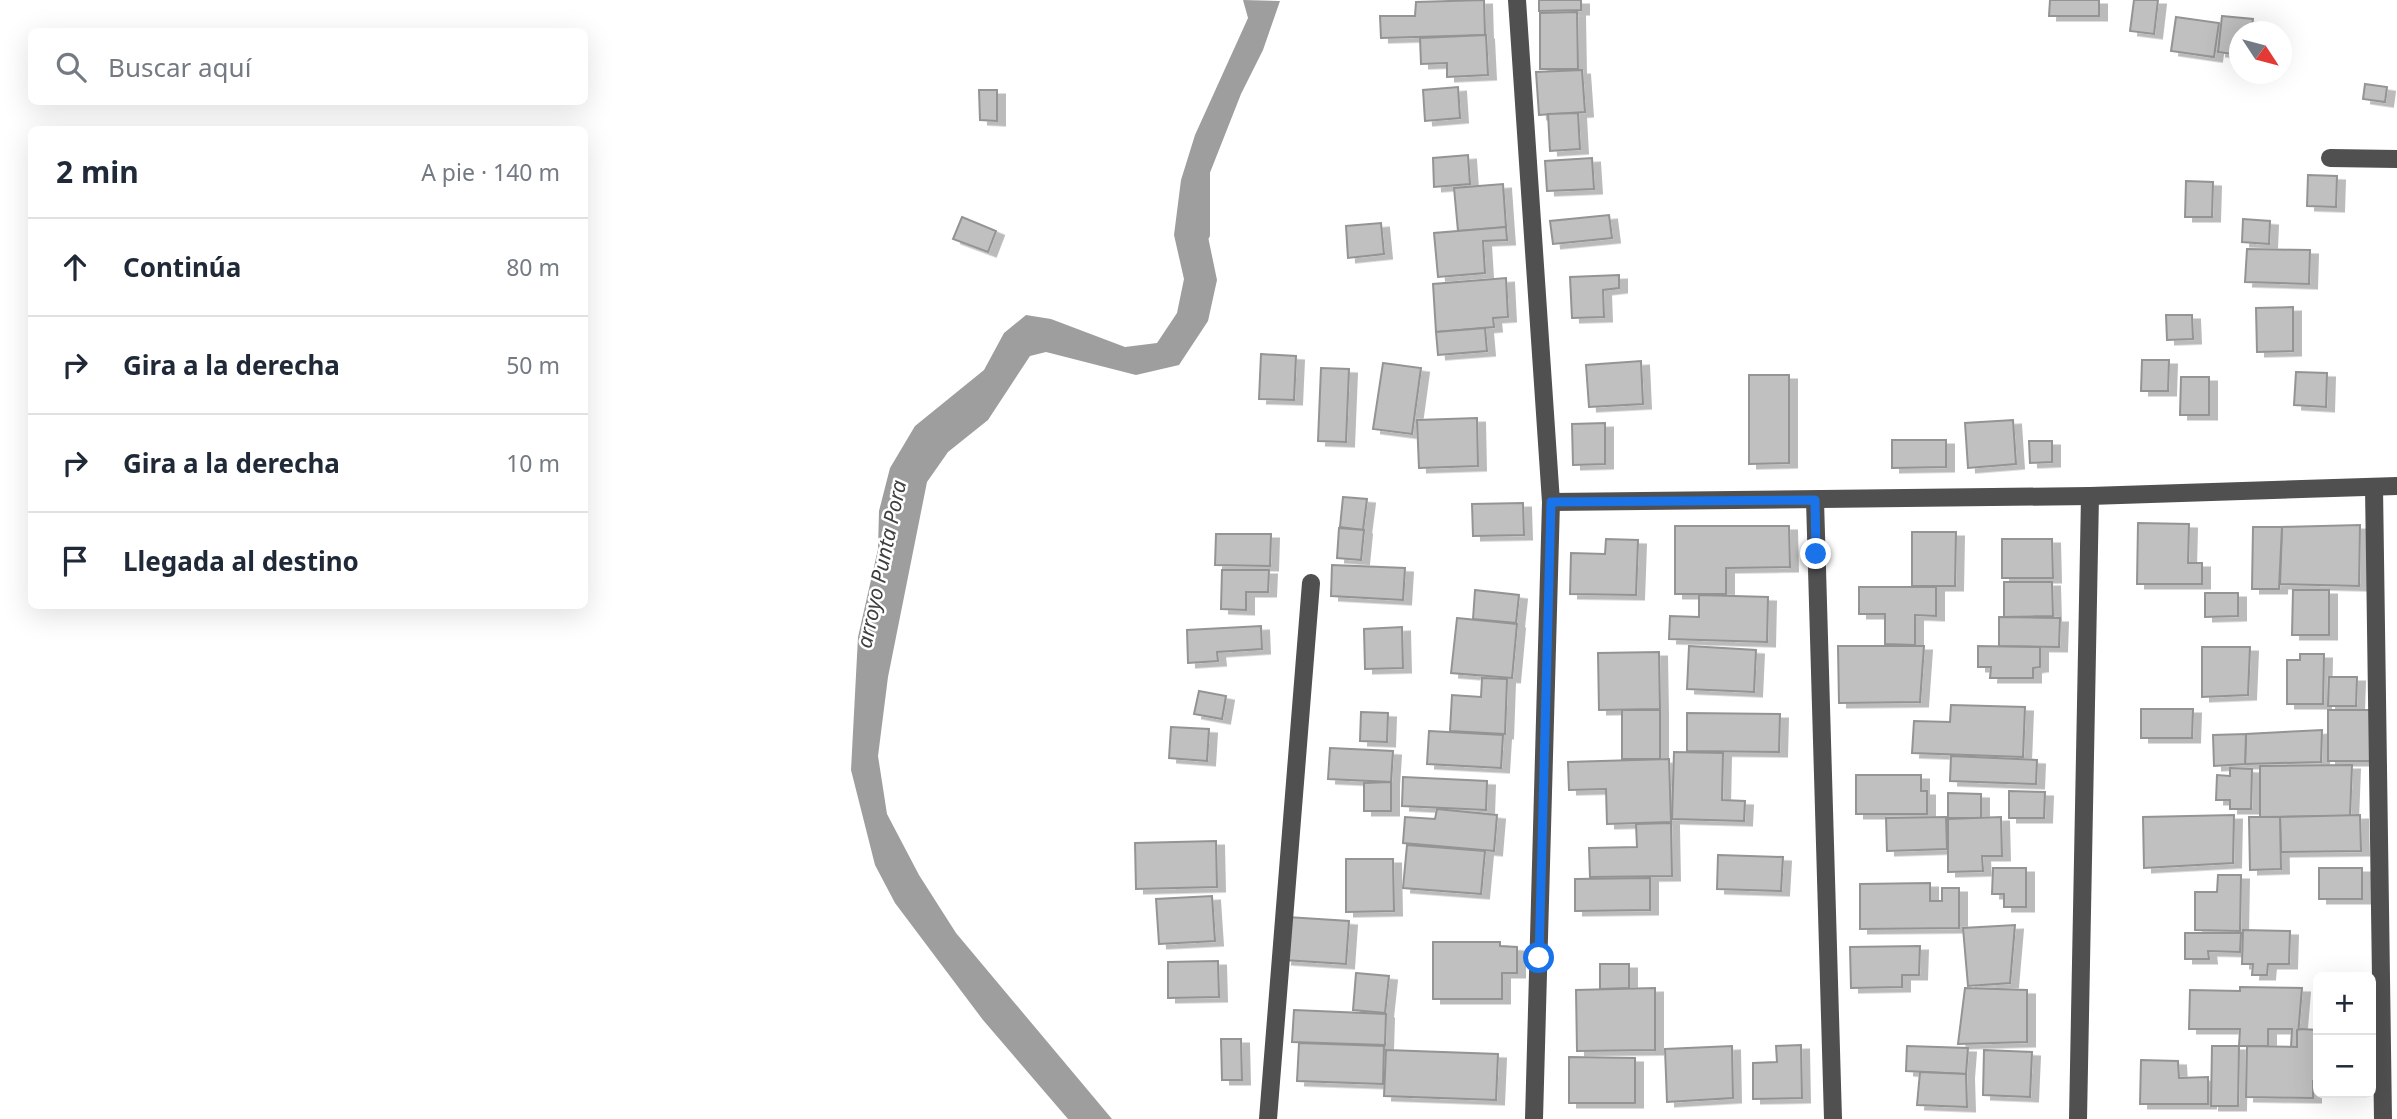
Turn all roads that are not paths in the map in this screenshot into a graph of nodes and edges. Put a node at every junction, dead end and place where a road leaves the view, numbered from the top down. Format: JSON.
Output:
{"nodes":[{"id":1,"x":1517,"y":0,"type":"edge"},
{"id":2,"x":2330,"y":158,"type":"dead end"},
{"id":3,"x":2397,"y":159,"type":"edge"},
{"id":4,"x":2397,"y":486,"type":"edge"},
{"id":5,"x":2374,"y":487,"type":"junction"},
{"id":6,"x":2090,"y":496,"type":"junction"},
{"id":7,"x":1815,"y":500,"type":"junction"},
{"id":8,"x":1551,"y":502,"type":"junction"},
{"id":9,"x":1311,"y":583,"type":"dead end"},
{"id":10,"x":1268,"y":1119,"type":"edge"},
{"id":11,"x":1535,"y":1119,"type":"edge"},
{"id":12,"x":1833,"y":1119,"type":"edge"},
{"id":13,"x":2078,"y":1119,"type":"edge"},
{"id":14,"x":2383,"y":1119,"type":"edge"}],
"edges":[{"from":1,"to":8,"type":"street"},
{"from":2,"to":3,"type":"street"},
{"from":4,"to":5,"type":"street"},
{"from":5,"to":6,"type":"street"},
{"from":5,"to":14,"type":"street"},
{"from":6,"to":7,"type":"street"},
{"from":6,"to":13,"type":"street"},
{"from":7,"to":8,"type":"street"},
{"from":7,"to":12,"type":"street"},
{"from":8,"to":11,"type":"street"},
{"from":9,"to":10,"type":"street"}]}
